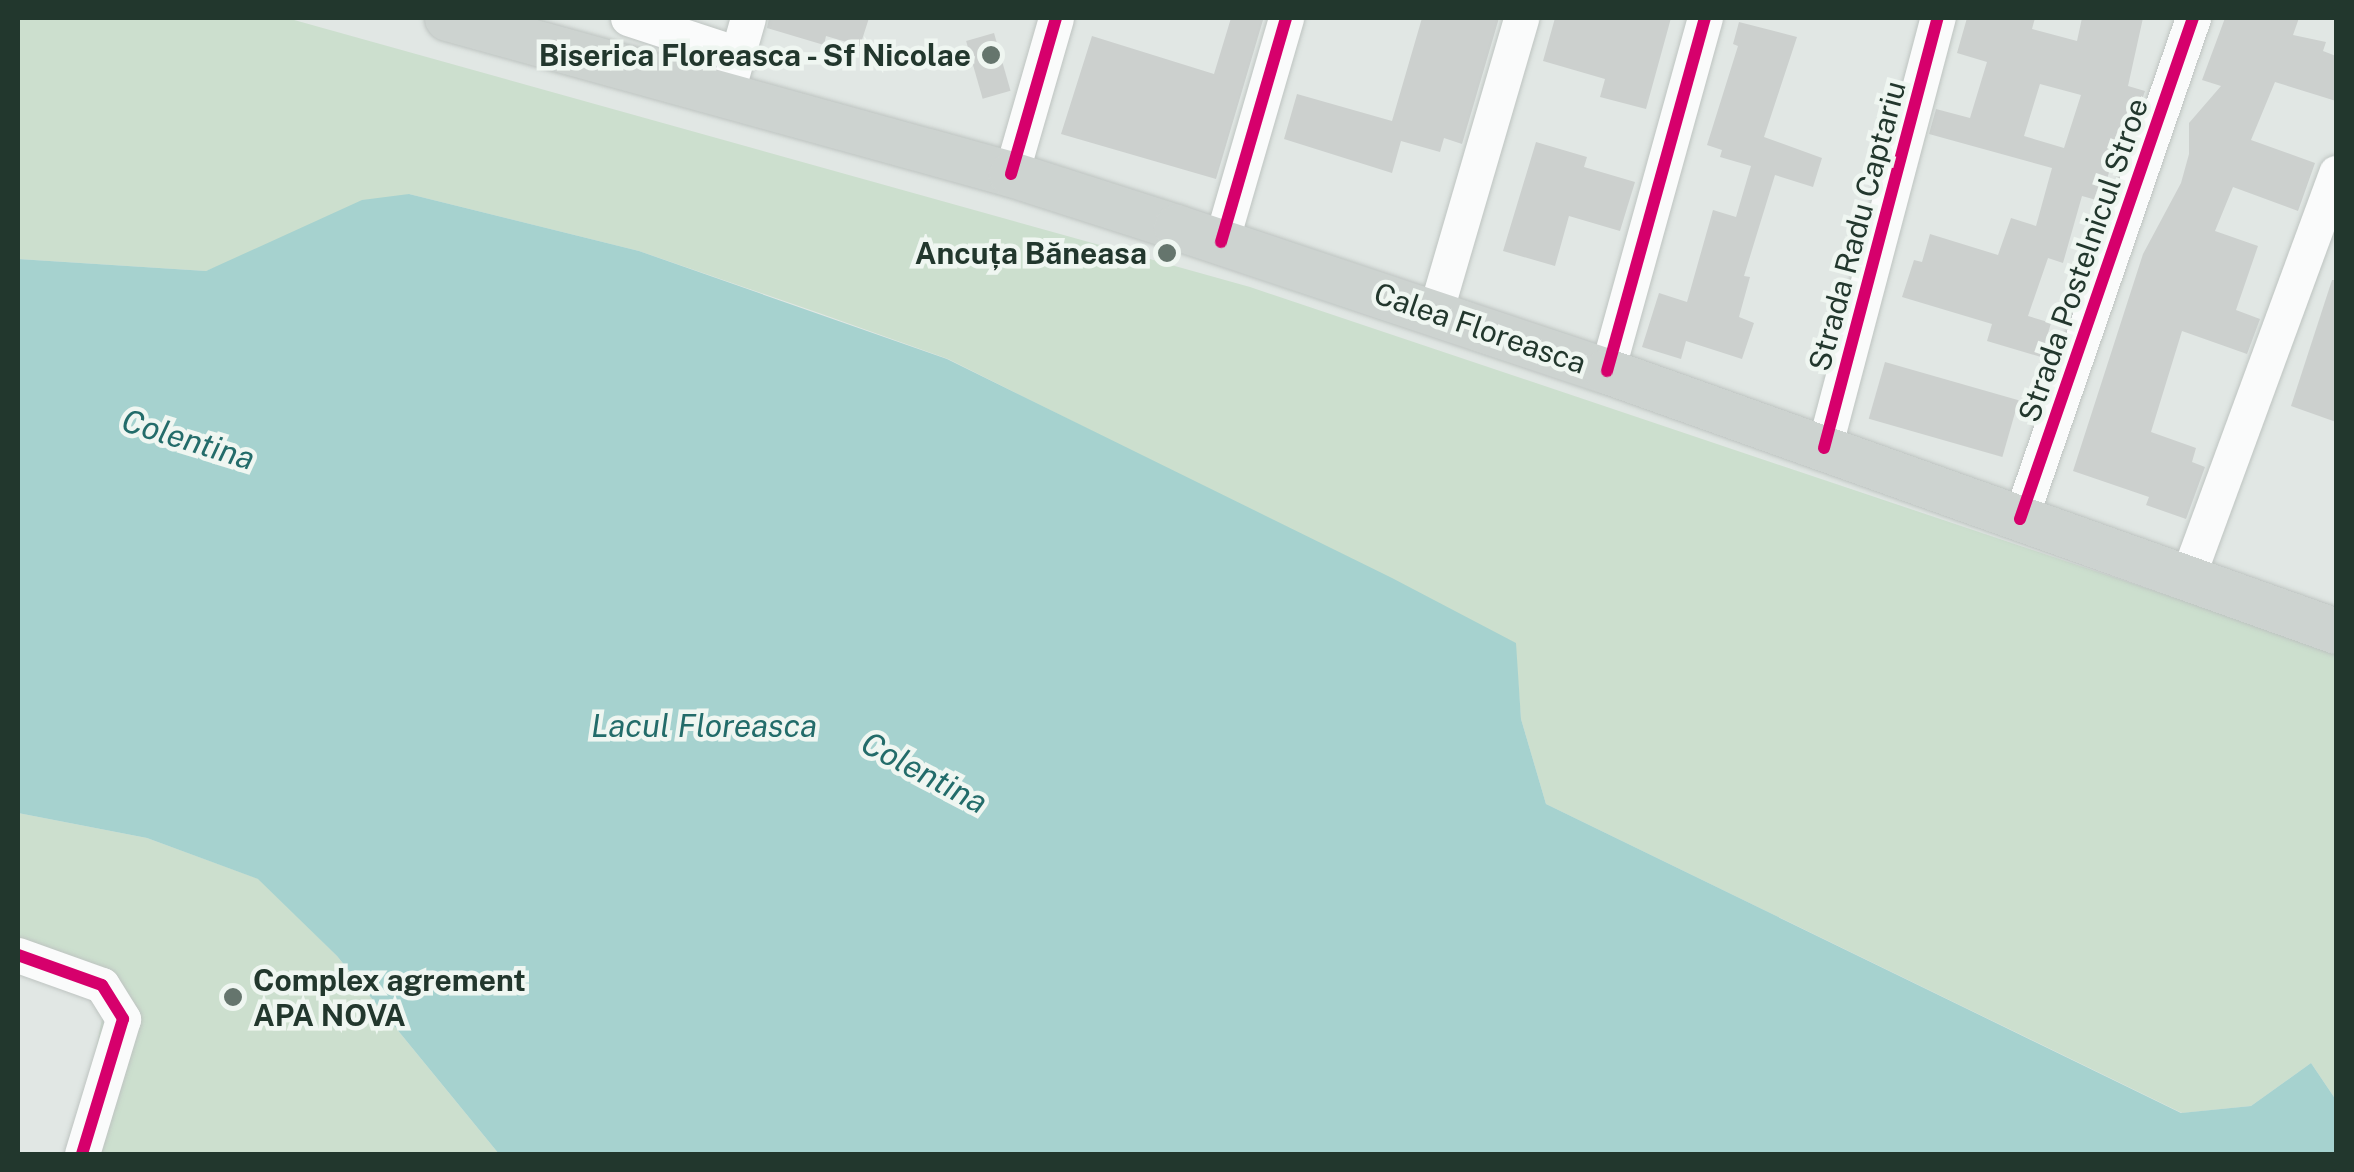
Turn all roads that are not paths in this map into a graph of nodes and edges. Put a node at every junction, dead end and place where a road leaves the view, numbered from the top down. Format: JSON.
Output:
{"nodes":[{"id":1,"x":447,"y":18,"type":"edge"},
{"id":2,"x":628,"y":18,"type":"edge"},
{"id":3,"x":748,"y":18,"type":"edge"},
{"id":4,"x":1056,"y":18,"type":"edge"},
{"id":5,"x":1286,"y":18,"type":"edge"},
{"id":6,"x":1522,"y":18,"type":"edge"},
{"id":7,"x":1704,"y":18,"type":"edge"},
{"id":8,"x":1938,"y":18,"type":"edge"},
{"id":9,"x":2194,"y":18,"type":"edge"},
{"id":10,"x":724,"y":79,"type":"junction"},
{"id":11,"x":2336,"y":173,"type":"edge"},
{"id":12,"x":1010,"y":174,"type":"junction"},
{"id":13,"x":1221,"y":242,"type":"junction"},
{"id":14,"x":1436,"y":313,"type":"junction"},
{"id":15,"x":1606,"y":371,"type":"junction"},
{"id":16,"x":1824,"y":448,"type":"junction"},
{"id":17,"x":2020,"y":519,"type":"junction"},
{"id":18,"x":2186,"y":581,"type":"junction"},
{"id":19,"x":2336,"y":631,"type":"edge"},
{"id":20,"x":18,"y":955,"type":"edge"},
{"id":21,"x":82,"y":1154,"type":"edge"}],
"edges":[{"from":1,"to":10,"type":"main road","name":"Calea Floreasca"},
{"from":2,"to":10,"type":"street"},
{"from":3,"to":10,"type":"street"},
{"from":4,"to":12,"type":"street"},
{"from":5,"to":13,"type":"street"},
{"from":6,"to":14,"type":"street"},
{"from":7,"to":15,"type":"street"},
{"from":8,"to":16,"type":"street","name":"Strada Radu Captariu"},
{"from":9,"to":17,"type":"street","name":"Strada Postelnicul Stroe"},
{"from":10,"to":12,"type":"main road","name":"Calea Floreasca"},
{"from":11,"to":18,"type":"street"},
{"from":12,"to":13,"type":"main road","name":"Calea Floreasca"},
{"from":13,"to":14,"type":"main road","name":"Calea Floreasca"},
{"from":14,"to":15,"type":"main road","name":"Calea Floreasca"},
{"from":15,"to":16,"type":"main road","name":"Calea Floreasca"},
{"from":16,"to":17,"type":"main road","name":"Calea Floreasca"},
{"from":17,"to":18,"type":"main road","name":"Calea Floreasca"},
{"from":18,"to":19,"type":"main road","name":"Calea Floreasca"},
{"from":20,"to":21,"type":"street"}]}
